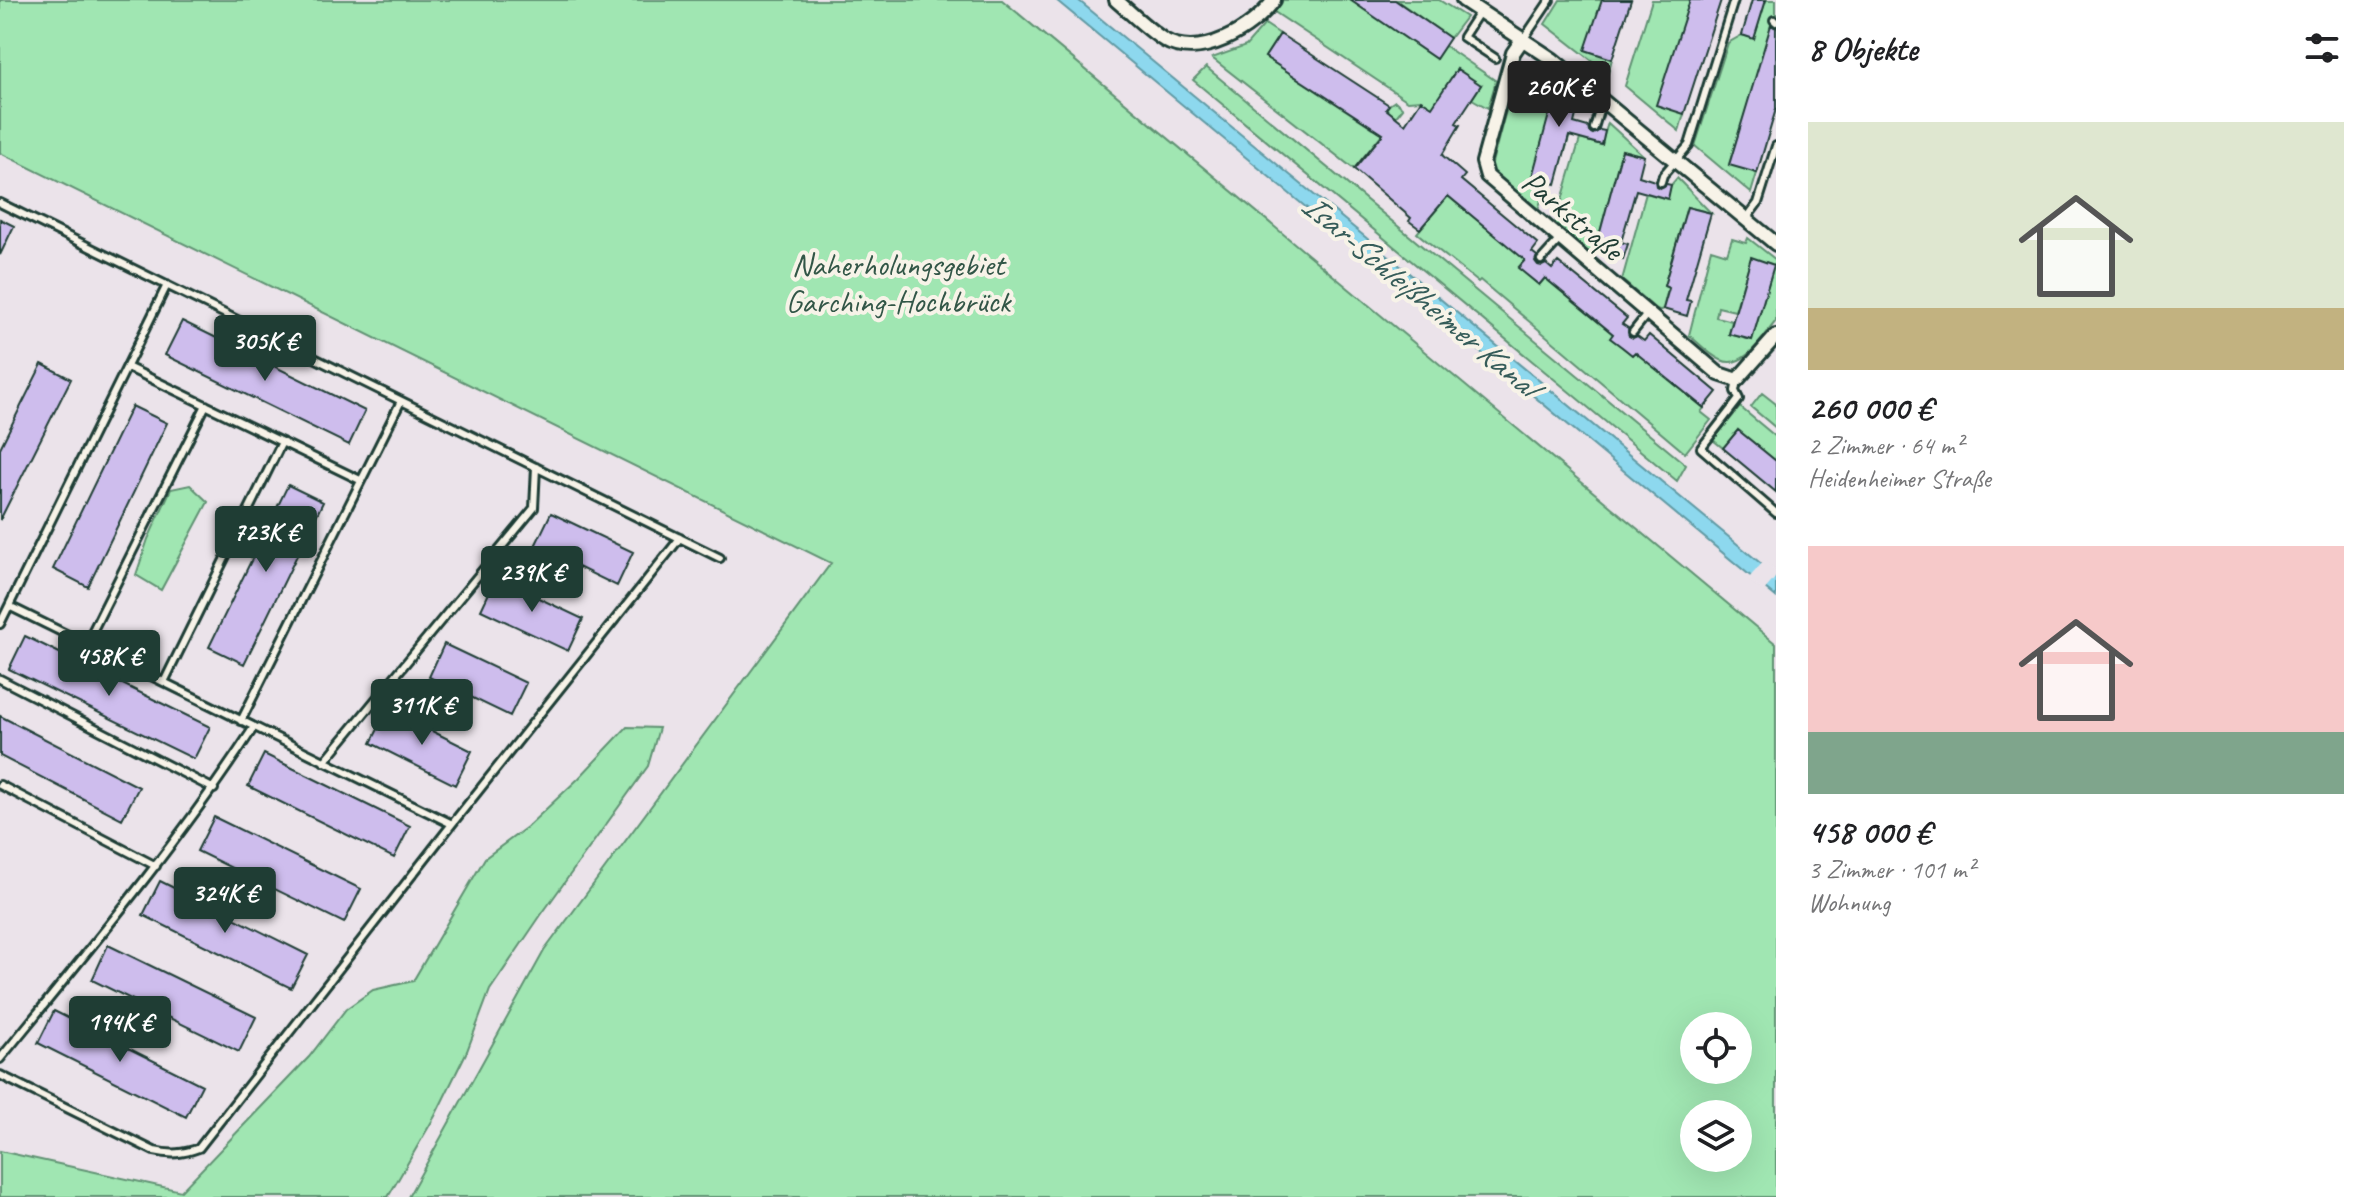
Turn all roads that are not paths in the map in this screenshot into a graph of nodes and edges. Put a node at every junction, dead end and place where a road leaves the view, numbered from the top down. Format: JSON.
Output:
{"nodes":[{"id":1,"x":1116,"y":0,"type":"edge"},
{"id":2,"x":1274,"y":0,"type":"edge"},
{"id":3,"x":1463,"y":0,"type":"edge"},
{"id":4,"x":1550,"y":0,"type":"edge"},
{"id":5,"x":1734,"y":0,"type":"edge"},
{"id":6,"x":1480,"y":11,"type":"junction"},
{"id":7,"x":1522,"y":40,"type":"junction"},
{"id":8,"x":1495,"y":58,"type":"dead end"},
{"id":9,"x":1605,"y":103,"type":"junction"},
{"id":10,"x":1594,"y":128,"type":"dead end"},
{"id":11,"x":1776,"y":146,"type":"edge"},
{"id":12,"x":1675,"y":161,"type":"junction"},
{"id":13,"x":1661,"y":182,"type":"dead end"},
{"id":14,"x":0,"y":203,"type":"edge"},
{"id":15,"x":1746,"y":219,"type":"junction"},
{"id":16,"x":1560,"y":239,"type":"junction"},
{"id":17,"x":1776,"y":244,"type":"edge"},
{"id":18,"x":1541,"y":260,"type":"dead end"},
{"id":19,"x":167,"y":285,"type":"junction"},
{"id":20,"x":1648,"y":313,"type":"junction"},
{"id":21,"x":1633,"y":332,"type":"dead end"},
{"id":22,"x":1776,"y":336,"type":"edge"},
{"id":23,"x":127,"y":367,"type":"junction"},
{"id":24,"x":1737,"y":380,"type":"junction"},
{"id":25,"x":401,"y":401,"type":"junction"},
{"id":26,"x":206,"y":405,"type":"junction"},
{"id":27,"x":282,"y":442,"type":"junction"},
{"id":28,"x":536,"y":467,"type":"junction"},
{"id":29,"x":360,"y":480,"type":"junction"},
{"id":30,"x":1776,"y":513,"type":"edge"},
{"id":31,"x":680,"y":538,"type":"junction"},
{"id":32,"x":720,"y":558,"type":"dead end"},
{"id":33,"x":9,"y":606,"type":"junction"},
{"id":34,"x":0,"y":624,"type":"edge"},
{"id":35,"x":86,"y":644,"type":"junction"},
{"id":36,"x":0,"y":679,"type":"edge"},
{"id":37,"x":164,"y":682,"type":"junction"},
{"id":38,"x":241,"y":721,"type":"junction"},
{"id":39,"x":254,"y":727,"type":"junction"},
{"id":40,"x":324,"y":762,"type":"junction"},
{"id":41,"x":0,"y":785,"type":"edge"},
{"id":42,"x":214,"y":789,"type":"junction"},
{"id":43,"x":452,"y":824,"type":"junction"},
{"id":44,"x":156,"y":866,"type":"junction"},
{"id":45,"x":0,"y":1059,"type":"edge"},
{"id":46,"x":0,"y":1075,"type":"edge"}],
"edges":[{"from":1,"to":2,"type":"street"},
{"from":3,"to":6,"type":"street"},
{"from":4,"to":7,"type":"lane"},
{"from":5,"to":12,"type":"lane"},
{"from":6,"to":7,"type":"street"},
{"from":6,"to":8,"type":"lane"},
{"from":7,"to":9,"type":"street"},
{"from":7,"to":16,"type":"street","name":"Parkstraße"},
{"from":9,"to":10,"type":"lane"},
{"from":9,"to":12,"type":"street"},
{"from":11,"to":15,"type":"lane"},
{"from":12,"to":13,"type":"lane"},
{"from":12,"to":15,"type":"street"},
{"from":14,"to":19,"type":"lane"},
{"from":15,"to":17,"type":"street"},
{"from":16,"to":18,"type":"lane"},
{"from":16,"to":20,"type":"street","name":"Parkstraße"},
{"from":19,"to":23,"type":"lane"},
{"from":19,"to":25,"type":"lane"},
{"from":20,"to":21,"type":"lane"},
{"from":20,"to":24,"type":"street","name":"Parkstraße"},
{"from":22,"to":24,"type":"street"},
{"from":23,"to":26,"type":"lane"},
{"from":23,"to":33,"type":"lane"},
{"from":24,"to":30,"type":"lane"},
{"from":25,"to":28,"type":"lane"},
{"from":25,"to":29,"type":"lane"},
{"from":26,"to":27,"type":"lane"},
{"from":26,"to":35,"type":"lane"},
{"from":27,"to":29,"type":"lane"},
{"from":27,"to":37,"type":"lane"},
{"from":28,"to":31,"type":"lane"},
{"from":28,"to":40,"type":"lane"},
{"from":29,"to":38,"type":"lane"},
{"from":31,"to":32,"type":"lane"},
{"from":31,"to":43,"type":"lane"},
{"from":33,"to":34,"type":"lane"},
{"from":33,"to":35,"type":"lane"},
{"from":35,"to":37,"type":"lane"},
{"from":36,"to":42,"type":"lane"},
{"from":37,"to":38,"type":"lane"},
{"from":38,"to":39,"type":"lane"},
{"from":39,"to":40,"type":"lane"},
{"from":39,"to":42,"type":"lane"},
{"from":40,"to":43,"type":"lane"},
{"from":41,"to":44,"type":"lane"},
{"from":42,"to":44,"type":"lane"},
{"from":43,"to":46,"type":"lane"},
{"from":44,"to":45,"type":"lane"}]}
